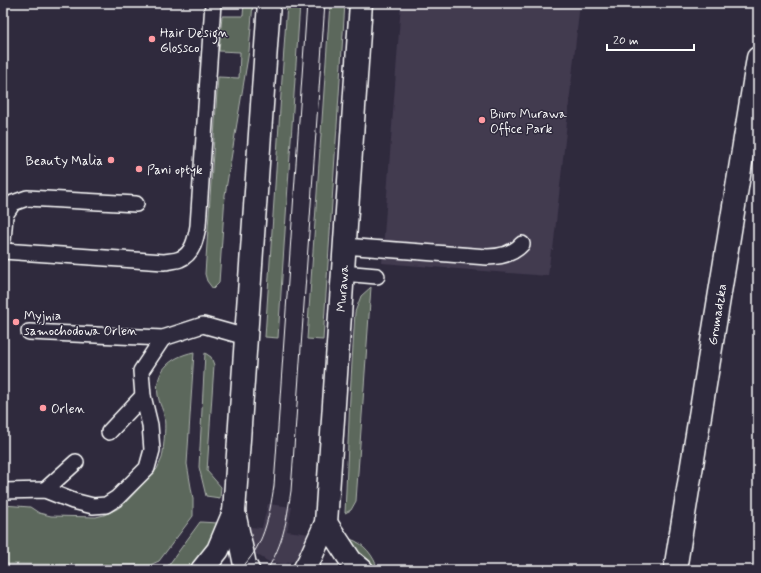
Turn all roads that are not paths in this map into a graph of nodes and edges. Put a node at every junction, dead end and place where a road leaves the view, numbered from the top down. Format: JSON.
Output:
{"nodes":[{"id":1,"x":213,"y":3,"type":"edge"},
{"id":2,"x":269,"y":3,"type":"edge"},
{"id":3,"x":361,"y":3,"type":"edge"},
{"id":4,"x":758,"y":58,"type":"edge"},
{"id":5,"x":136,"y":204,"type":"dead end"},
{"id":6,"x":3,"y":241,"type":"edge"},
{"id":7,"x":522,"y":244,"type":"dead end"},
{"id":8,"x":344,"y":246,"type":"junction"},
{"id":9,"x":3,"y":251,"type":"edge"},
{"id":10,"x":342,"y":273,"type":"junction"},
{"id":11,"x":377,"y":276,"type":"dead end"},
{"id":12,"x":29,"y":332,"type":"dead end"},
{"id":13,"x":246,"y":336,"type":"junction"},
{"id":14,"x":163,"y":338,"type":"junction"},
{"id":15,"x":143,"y":396,"type":"junction"},
{"id":16,"x":109,"y":432,"type":"dead end"},
{"id":17,"x":76,"y":462,"type":"dead end"},
{"id":18,"x":45,"y":490,"type":"junction"},
{"id":19,"x":3,"y":491,"type":"edge"},
{"id":20,"x":234,"y":512,"type":"junction"},
{"id":21,"x":326,"y":522,"type":"junction"},
{"id":22,"x":247,"y":567,"type":"edge"},
{"id":23,"x":301,"y":567,"type":"edge"},
{"id":24,"x":202,"y":570,"type":"edge"},
{"id":25,"x":266,"y":570,"type":"edge"},
{"id":26,"x":362,"y":570,"type":"edge"},
{"id":27,"x":675,"y":570,"type":"edge"}],
"edges":[{"from":1,"to":9,"type":"lane"},
{"from":2,"to":13,"type":"street"},
{"from":3,"to":8,"type":"street","name":"Murawa"},
{"from":4,"to":27,"type":"street","name":"Gromadzka"},
{"from":5,"to":6,"type":"lane"},
{"from":7,"to":8,"type":"lane"},
{"from":8,"to":10,"type":"street","name":"Murawa"},
{"from":10,"to":11,"type":"lane"},
{"from":10,"to":21,"type":"street","name":"Murawa"},
{"from":12,"to":14,"type":"lane"},
{"from":13,"to":14,"type":"lane"},
{"from":13,"to":20,"type":"street"},
{"from":14,"to":15,"type":"lane"},
{"from":15,"to":16,"type":"lane"},
{"from":15,"to":18,"type":"lane"},
{"from":17,"to":18,"type":"lane"},
{"from":18,"to":19,"type":"lane"},
{"from":20,"to":22,"type":"street"},
{"from":20,"to":24,"type":"street"},
{"from":21,"to":23,"type":"street","name":"Murawa"},
{"from":21,"to":26,"type":"street"},
{"from":22,"to":25,"type":"street"}]}
